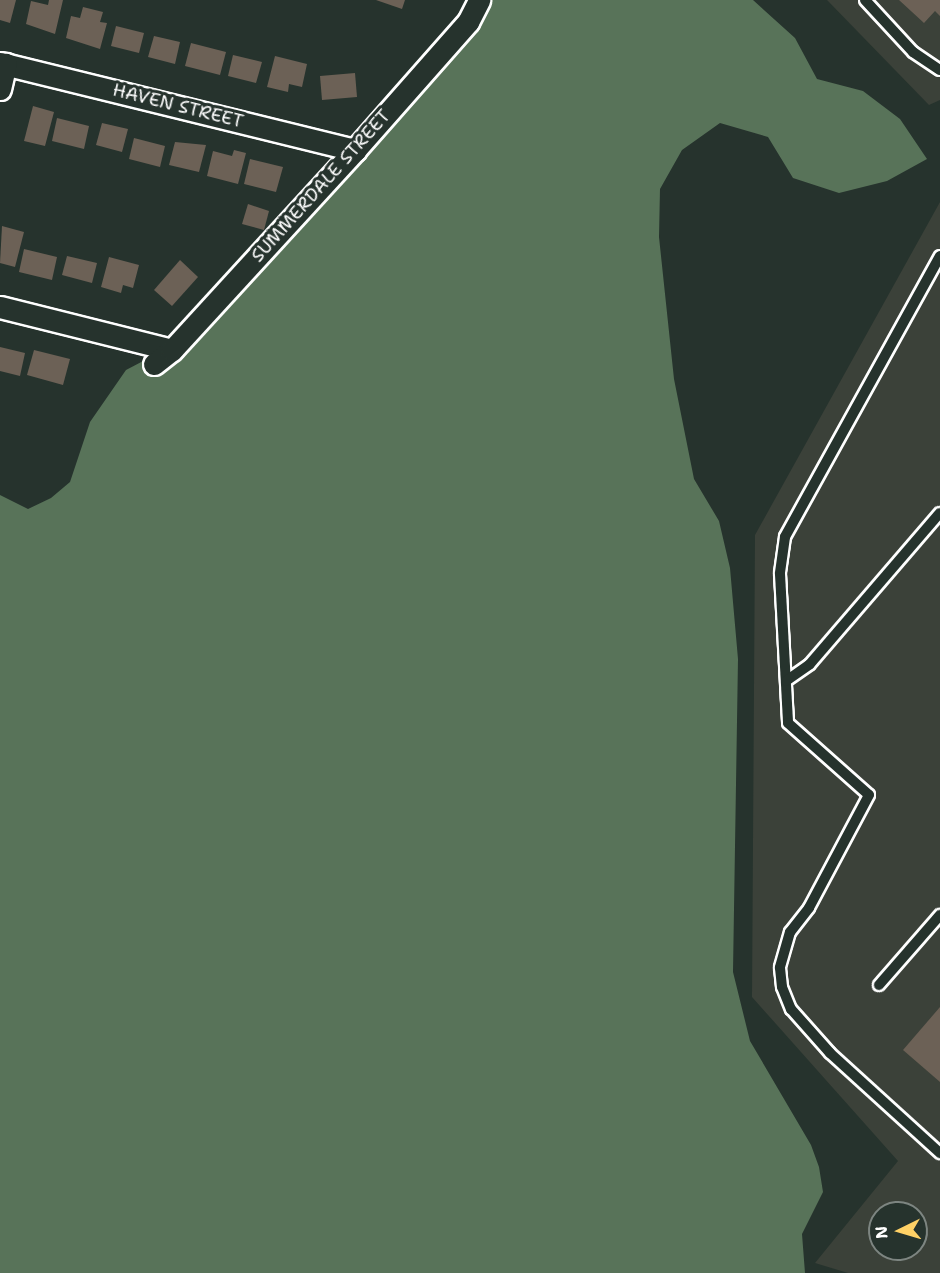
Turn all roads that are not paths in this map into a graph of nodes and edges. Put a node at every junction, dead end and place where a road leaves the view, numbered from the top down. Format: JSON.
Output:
{"nodes":[{"id":1,"x":478,"y":0,"type":"edge"},
{"id":2,"x":865,"y":0,"type":"edge"},
{"id":3,"x":3,"y":64,"type":"edge"},
{"id":4,"x":940,"y":70,"type":"edge"},
{"id":5,"x":0,"y":89,"type":"edge"},
{"id":6,"x":355,"y":150,"type":"junction"},
{"id":7,"x":940,"y":256,"type":"edge"},
{"id":8,"x":0,"y":307,"type":"edge"},
{"id":9,"x":172,"y":350,"type":"junction"},
{"id":10,"x":154,"y":363,"type":"dead end"},
{"id":11,"x":940,"y":513,"type":"edge"},
{"id":12,"x":786,"y":681,"type":"junction"},
{"id":13,"x":940,"y":915,"type":"edge"},
{"id":14,"x":879,"y":985,"type":"dead end"},
{"id":15,"x":940,"y":1153,"type":"edge"}],
"edges":[{"from":1,"to":6,"type":"street","name":"SUMMERDALE STREET"},
{"from":2,"to":4,"type":"lane"},
{"from":3,"to":5,"type":"street"},
{"from":3,"to":6,"type":"street","name":"HAVEN STREET"},
{"from":6,"to":9,"type":"street","name":"SUMMERDALE STREET"},
{"from":7,"to":12,"type":"lane"},
{"from":8,"to":9,"type":"street"},
{"from":9,"to":10,"type":"street","name":"SUMMERDALE STREET"},
{"from":11,"to":12,"type":"lane"},
{"from":12,"to":15,"type":"lane"},
{"from":13,"to":14,"type":"lane"}]}
